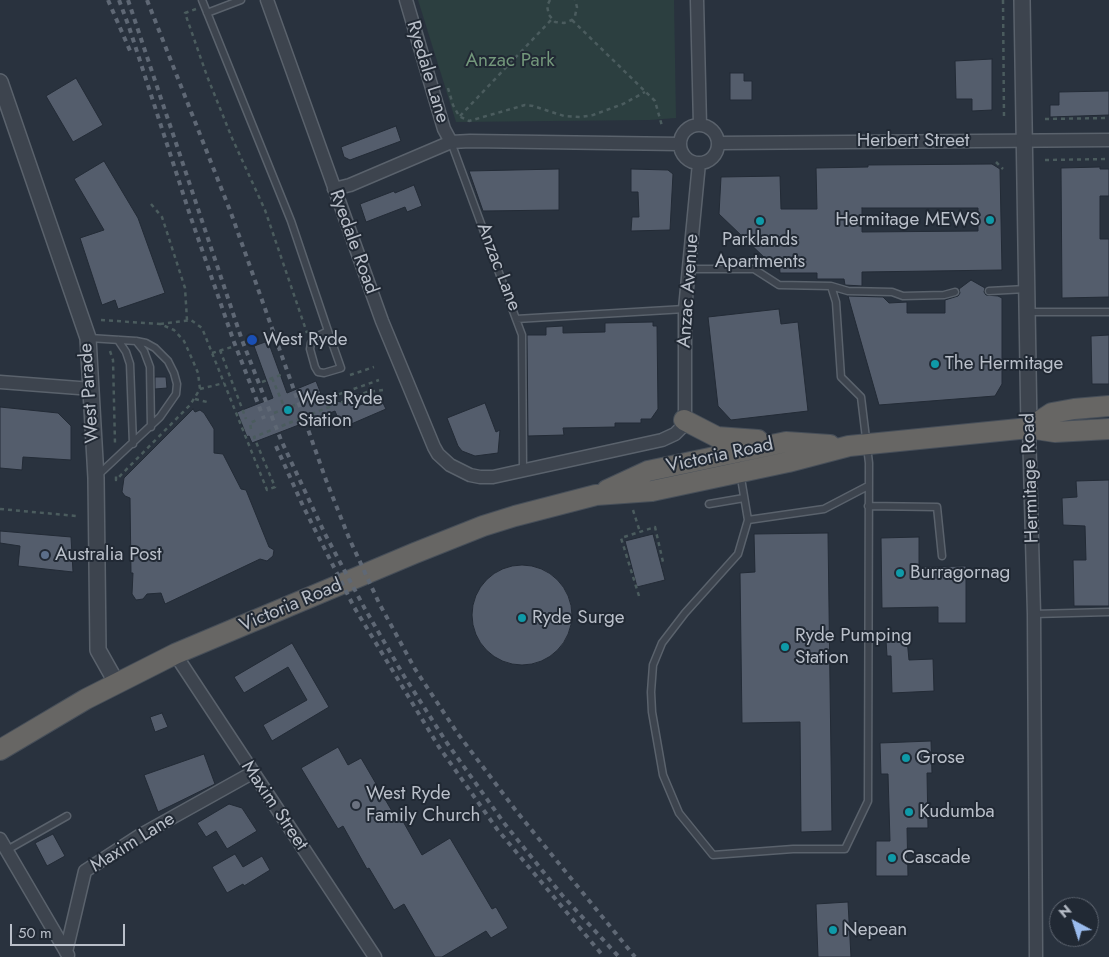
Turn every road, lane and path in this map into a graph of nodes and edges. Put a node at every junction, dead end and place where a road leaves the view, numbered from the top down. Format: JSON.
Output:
{"nodes":[{"id":1,"x":241,"y":0,"type":"edge"},
{"id":2,"x":267,"y":0,"type":"edge"},
{"id":3,"x":406,"y":0,"type":"edge"},
{"id":4,"x":550,"y":0,"type":"edge"},
{"id":5,"x":574,"y":0,"type":"edge"},
{"id":6,"x":697,"y":0,"type":"edge"},
{"id":7,"x":1003,"y":0,"type":"edge"},
{"id":8,"x":1022,"y":0,"type":"edge"},
{"id":9,"x":203,"y":3,"type":"edge"},
{"id":10,"x":207,"y":13,"type":"junction"},
{"id":11,"x":552,"y":19,"type":"junction"},
{"id":12,"x":572,"y":20,"type":"junction"},
{"id":13,"x":0,"y":82,"type":"edge"},
{"id":14,"x":645,"y":92,"type":"junction"},
{"id":15,"x":459,"y":116,"type":"junction"},
{"id":16,"x":1004,"y":118,"type":"dead end"},
{"id":17,"x":1109,"y":118,"type":"edge"},
{"id":18,"x":1045,"y":119,"type":"dead end"},
{"id":19,"x":700,"y":125,"type":"junction"},
{"id":20,"x":662,"y":126,"type":"dead end"},
{"id":21,"x":444,"y":129,"type":"junction"},
{"id":22,"x":1025,"y":140,"type":"junction"},
{"id":23,"x":1109,"y":140,"type":"edge"},
{"id":24,"x":451,"y":142,"type":"junction"},
{"id":25,"x":718,"y":143,"type":"junction"},
{"id":26,"x":680,"y":144,"type":"junction"},
{"id":27,"x":1109,"y":159,"type":"edge"},
{"id":28,"x":1045,"y":160,"type":"dead end"},
{"id":29,"x":996,"y":162,"type":"dead end"},
{"id":30,"x":699,"y":163,"type":"junction"},
{"id":31,"x":1003,"y":169,"type":"dead end"},
{"id":32,"x":334,"y":189,"type":"junction"},
{"id":33,"x":151,"y":204,"type":"dead end"},
{"id":34,"x":689,"y":269,"type":"junction"},
{"id":35,"x":830,"y":286,"type":"junction"},
{"id":36,"x":1026,"y":289,"type":"junction"},
{"id":37,"x":989,"y":291,"type":"dead end"},
{"id":38,"x":955,"y":292,"type":"dead end"},
{"id":39,"x":685,"y":309,"type":"junction"},
{"id":40,"x":1027,"y":312,"type":"junction"},
{"id":41,"x":1109,"y":312,"type":"edge"},
{"id":42,"x":516,"y":319,"type":"junction"},
{"id":43,"x":187,"y":320,"type":"junction"},
{"id":44,"x":160,"y":324,"type":"dead end"},
{"id":45,"x":328,"y":331,"type":"junction"},
{"id":46,"x":88,"y":338,"type":"junction"},
{"id":47,"x":118,"y":340,"type":"junction"},
{"id":48,"x":136,"y":341,"type":"junction"},
{"id":49,"x":305,"y":341,"type":"dead end"},
{"id":50,"x":232,"y":347,"type":"dead end"},
{"id":51,"x":110,"y":349,"type":"dead end"},
{"id":52,"x":220,"y":350,"type":"junction"},
{"id":53,"x":212,"y":353,"type":"junction"},
{"id":54,"x":374,"y":366,"type":"dead end"},
{"id":55,"x":283,"y":374,"type":"dead end"},
{"id":56,"x":347,"y":376,"type":"dead end"},
{"id":57,"x":272,"y":378,"type":"junction"},
{"id":58,"x":379,"y":380,"type":"dead end"},
{"id":59,"x":0,"y":382,"type":"edge"},
{"id":60,"x":262,"y":382,"type":"dead end"},
{"id":61,"x":224,"y":383,"type":"junction"},
{"id":62,"x":92,"y":389,"type":"junction"},
{"id":63,"x":200,"y":389,"type":"dead end"},
{"id":64,"x":383,"y":390,"type":"dead end"},
{"id":65,"x":330,"y":397,"type":"dead end"},
{"id":66,"x":195,"y":399,"type":"dead end"},
{"id":67,"x":207,"y":402,"type":"dead end"},
{"id":68,"x":283,"y":404,"type":"dead end"},
{"id":69,"x":295,"y":405,"type":"dead end"},
{"id":70,"x":1109,"y":406,"type":"edge"},
{"id":71,"x":284,"y":409,"type":"junction"},
{"id":72,"x":274,"y":413,"type":"dead end"},
{"id":73,"x":287,"y":414,"type":"dead end"},
{"id":74,"x":246,"y":419,"type":"dead end"},
{"id":75,"x":259,"y":419,"type":"dead end"},
{"id":76,"x":684,"y":420,"type":"junction"},
{"id":77,"x":151,"y":427,"type":"junction"},
{"id":78,"x":1029,"y":428,"type":"junction"},
{"id":79,"x":1109,"y":428,"type":"edge"},
{"id":80,"x":251,"y":429,"type":"dead end"},
{"id":81,"x":786,"y":442,"type":"junction"},
{"id":82,"x":115,"y":444,"type":"dead end"},
{"id":83,"x":133,"y":444,"type":"junction"},
{"id":84,"x":858,"y":445,"type":"junction"},
{"id":85,"x":738,"y":462,"type":"junction"},
{"id":86,"x":523,"y":470,"type":"junction"},
{"id":87,"x":461,"y":471,"type":"joint"},
{"id":88,"x":96,"y":478,"type":"junction"},
{"id":89,"x":868,"y":486,"type":"junction"},
{"id":90,"x":744,"y":498,"type":"junction"},
{"id":91,"x":709,"y":504,"type":"dead end"},
{"id":92,"x":868,"y":506,"type":"junction"},
{"id":93,"x":0,"y":509,"type":"edge"},
{"id":94,"x":635,"y":514,"type":"dead end"},
{"id":95,"x":77,"y":516,"type":"dead end"},
{"id":96,"x":748,"y":520,"type":"junction"},
{"id":97,"x":640,"y":532,"type":"junction"},
{"id":98,"x":942,"y":556,"type":"dead end"},
{"id":99,"x":663,"y":562,"type":"dead end"},
{"id":100,"x":639,"y":596,"type":"dead end"},
{"id":101,"x":1109,"y":612,"type":"edge"},
{"id":102,"x":1034,"y":614,"type":"junction"},
{"id":103,"x":175,"y":654,"type":"junction"},
{"id":104,"x":116,"y":682,"type":"junction"},
{"id":105,"x":0,"y":750,"type":"edge"},
{"id":106,"x":252,"y":773,"type":"junction"},
{"id":107,"x":67,"y":816,"type":"dead end"},
{"id":108,"x":3,"y":844,"type":"edge"},
{"id":109,"x":68,"y":954,"type":"edge"},
{"id":110,"x":375,"y":957,"type":"edge"},
{"id":111,"x":1036,"y":957,"type":"edge"}],
"edges":[{"from":1,"to":10,"type":"lane"},
{"from":2,"to":32,"type":"street","name":"Ryedale Road"},
{"from":3,"to":21,"type":"street","name":"Ryedale Lane"},
{"from":4,"to":11,"type":"path"},
{"from":5,"to":12,"type":"path"},
{"from":6,"to":19,"type":"street"},
{"from":7,"to":16,"type":"path"},
{"from":8,"to":22,"type":"street","name":"Hermitage Road"},
{"from":9,"to":10,"type":"lane"},
{"from":9,"to":49,"type":"path"},
{"from":10,"to":45,"type":"lane"},
{"from":11,"to":12,"type":"path"},
{"from":11,"to":15,"type":"path"},
{"from":12,"to":14,"type":"path"},
{"from":13,"to":46,"type":"street","name":"West Parade"},
{"from":14,"to":15,"type":"path"},
{"from":14,"to":20,"type":"path"},
{"from":15,"to":21,"type":"path"},
{"from":17,"to":18,"type":"path"},
{"from":19,"to":25,"type":"street"},
{"from":19,"to":26,"type":"street"},
{"from":21,"to":24,"type":"street","name":"Ryedale Lane"},
{"from":22,"to":23,"type":"street","name":"Herbert Street"},
{"from":22,"to":25,"type":"street","name":"Herbert Street"},
{"from":22,"to":36,"type":"street","name":"Hermitage Road"},
{"from":24,"to":26,"type":"street"},
{"from":24,"to":32,"type":"street"},
{"from":24,"to":42,"type":"lane","name":"Anzac Lane"},
{"from":25,"to":30,"type":"street"},
{"from":26,"to":30,"type":"street"},
{"from":27,"to":28,"type":"path"},
{"from":29,"to":31,"type":"path"},
{"from":30,"to":34,"type":"street","name":"Anzac Avenue"},
{"from":32,"to":87,"type":"street","name":"Ryedale Road"},
{"from":33,"to":43,"type":"path"},
{"from":34,"to":35,"type":"lane"},
{"from":34,"to":39,"type":"street","name":"Anzac Avenue"},
{"from":35,"to":38,"type":"lane"},
{"from":35,"to":84,"type":"lane"},
{"from":36,"to":37,"type":"lane"},
{"from":36,"to":40,"type":"street","name":"Hermitage Road"},
{"from":39,"to":42,"type":"lane","name":"Anzac Lane"},
{"from":39,"to":76,"type":"street","name":"Anzac Avenue"},
{"from":40,"to":41,"type":"lane"},
{"from":40,"to":78,"type":"street","name":"Hermitage Road"},
{"from":42,"to":86,"type":"lane"},
{"from":43,"to":44,"type":"path"},
{"from":43,"to":53,"type":"path"},
{"from":45,"to":45,"type":"lane"},
{"from":46,"to":47,"type":"lane"},
{"from":46,"to":62,"type":"street","name":"West Parade"},
{"from":47,"to":48,"type":"lane"},
{"from":47,"to":83,"type":"lane"},
{"from":48,"to":77,"type":"lane"},
{"from":48,"to":77,"type":"lane"},
{"from":50,"to":52,"type":"path"},
{"from":51,"to":82,"type":"path"},
{"from":52,"to":53,"type":"path"},
{"from":52,"to":74,"type":"path"},
{"from":53,"to":61,"type":"path"},
{"from":54,"to":56,"type":"path"},
{"from":55,"to":57,"type":"path"},
{"from":57,"to":60,"type":"path"},
{"from":57,"to":68,"type":"path"},
{"from":58,"to":65,"type":"path"},
{"from":59,"to":62,"type":"street"},
{"from":61,"to":63,"type":"path"},
{"from":61,"to":64,"type":"path"},
{"from":62,"to":88,"type":"street","name":"West Parade"},
{"from":66,"to":67,"type":"path"},
{"from":69,"to":71,"type":"path"},
{"from":70,"to":78,"type":"highway","name":"Victoria Road"},
{"from":71,"to":72,"type":"path"},
{"from":71,"to":73,"type":"path"},
{"from":75,"to":80,"type":"path"},
{"from":76,"to":81,"type":"highway"},
{"from":76,"to":86,"type":"street","name":"Victoria Road"},
{"from":77,"to":83,"type":"lane"},
{"from":78,"to":79,"type":"highway","name":"Victoria Road"},
{"from":78,"to":84,"type":"highway","name":"Victoria Road"},
{"from":78,"to":102,"type":"street","name":"Hermitage Road"},
{"from":81,"to":84,"type":"highway","name":"Victoria Road"},
{"from":81,"to":85,"type":"highway","name":"Victoria Road"},
{"from":83,"to":88,"type":"lane"},
{"from":84,"to":85,"type":"highway","name":"Victoria Road"},
{"from":84,"to":89,"type":"lane"},
{"from":85,"to":90,"type":"lane"},
{"from":85,"to":103,"type":"highway","name":"Victoria Road"},
{"from":86,"to":87,"type":"street","name":"Victoria Road"},
{"from":88,"to":104,"type":"street","name":"West Parade"},
{"from":89,"to":92,"type":"lane"},
{"from":89,"to":96,"type":"lane"},
{"from":90,"to":91,"type":"lane"},
{"from":90,"to":96,"type":"lane"},
{"from":92,"to":96,"type":"lane"},
{"from":92,"to":98,"type":"lane"},
{"from":93,"to":95,"type":"path"},
{"from":94,"to":97,"type":"path"},
{"from":97,"to":99,"type":"path"},
{"from":97,"to":100,"type":"path"},
{"from":101,"to":102,"type":"lane"},
{"from":102,"to":111,"type":"street","name":"Hermitage Road"},
{"from":103,"to":104,"type":"highway","name":"Victoria Road"},
{"from":103,"to":106,"type":"street","name":"Maxim Street"},
{"from":104,"to":105,"type":"highway","name":"Victoria Road"},
{"from":106,"to":109,"type":"street","name":"Maxim Lane"},
{"from":106,"to":110,"type":"street","name":"Maxim Street"},
{"from":107,"to":108,"type":"lane"},
{"from":108,"to":109,"type":"street"}]}
